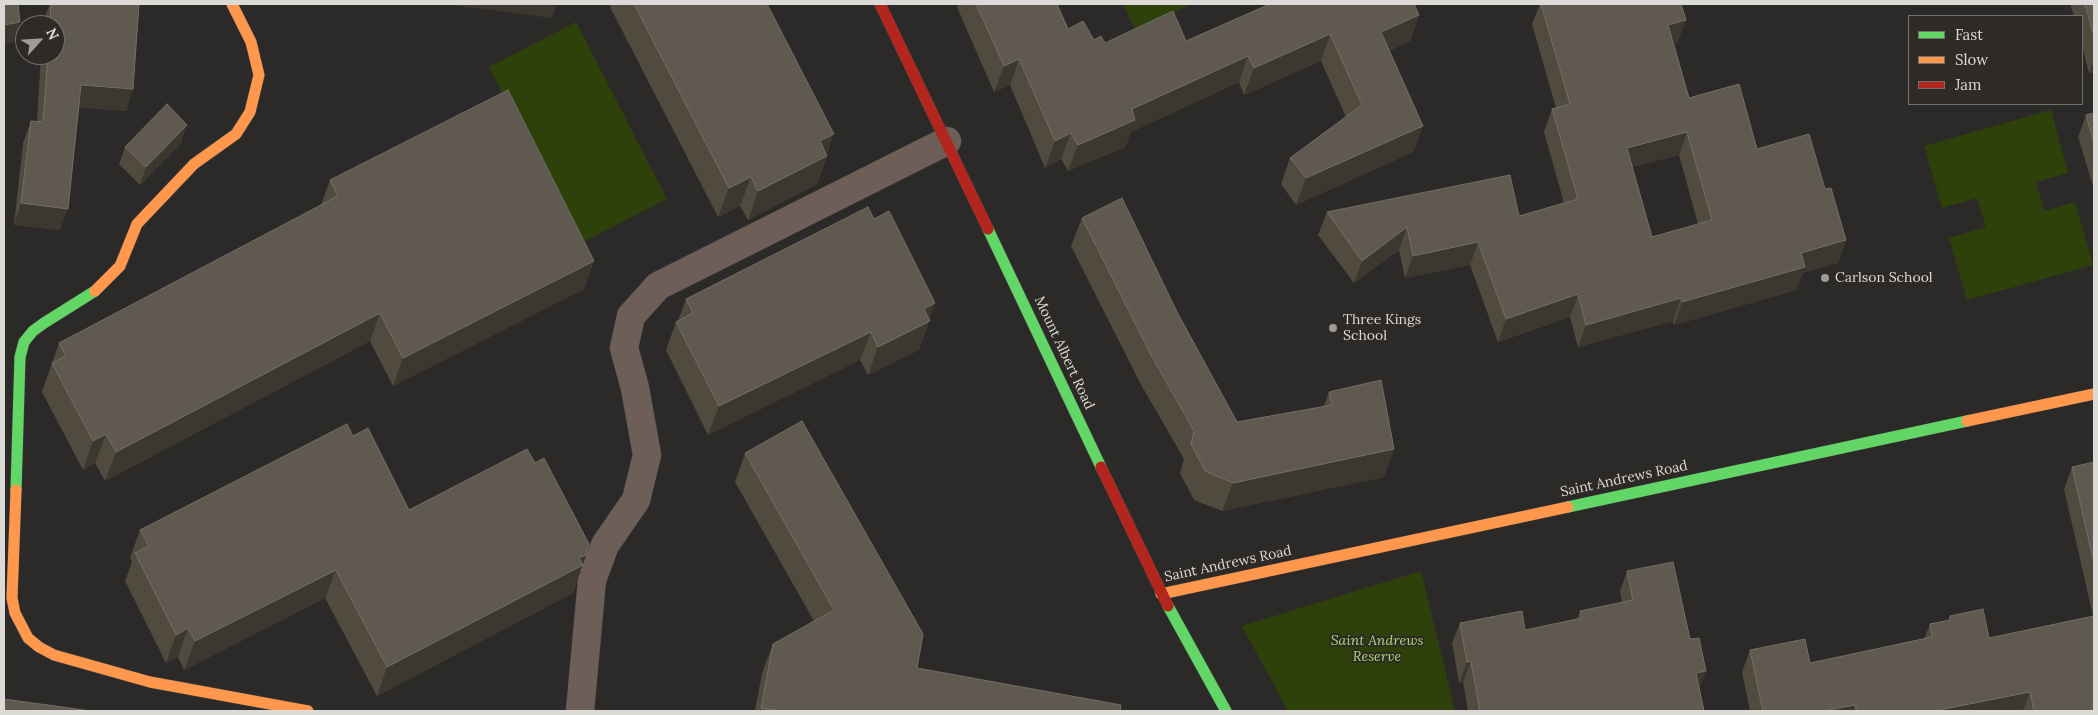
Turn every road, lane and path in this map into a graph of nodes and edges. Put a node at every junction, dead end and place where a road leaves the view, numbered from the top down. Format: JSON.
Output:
{"nodes":[{"id":1,"x":232,"y":4,"type":"edge"},
{"id":2,"x":880,"y":4,"type":"edge"},
{"id":3,"x":948,"y":141,"type":"junction"},
{"id":4,"x":2094,"y":394,"type":"edge"},
{"id":5,"x":1161,"y":594,"type":"junction"},
{"id":6,"x":308,"y":711,"type":"edge"},
{"id":7,"x":580,"y":711,"type":"edge"},
{"id":8,"x":1226,"y":711,"type":"edge"}],
"edges":[{"from":1,"to":6,"type":"street"},
{"from":2,"to":3,"type":"street","name":"Mount Albert Road"},
{"from":3,"to":5,"type":"street","name":"Mount Albert Road"},
{"from":3,"to":7,"type":"street"},
{"from":4,"to":5,"type":"street","name":"Saint Andrews Road"},
{"from":5,"to":8,"type":"street","name":"Mount Albert Road"}]}
